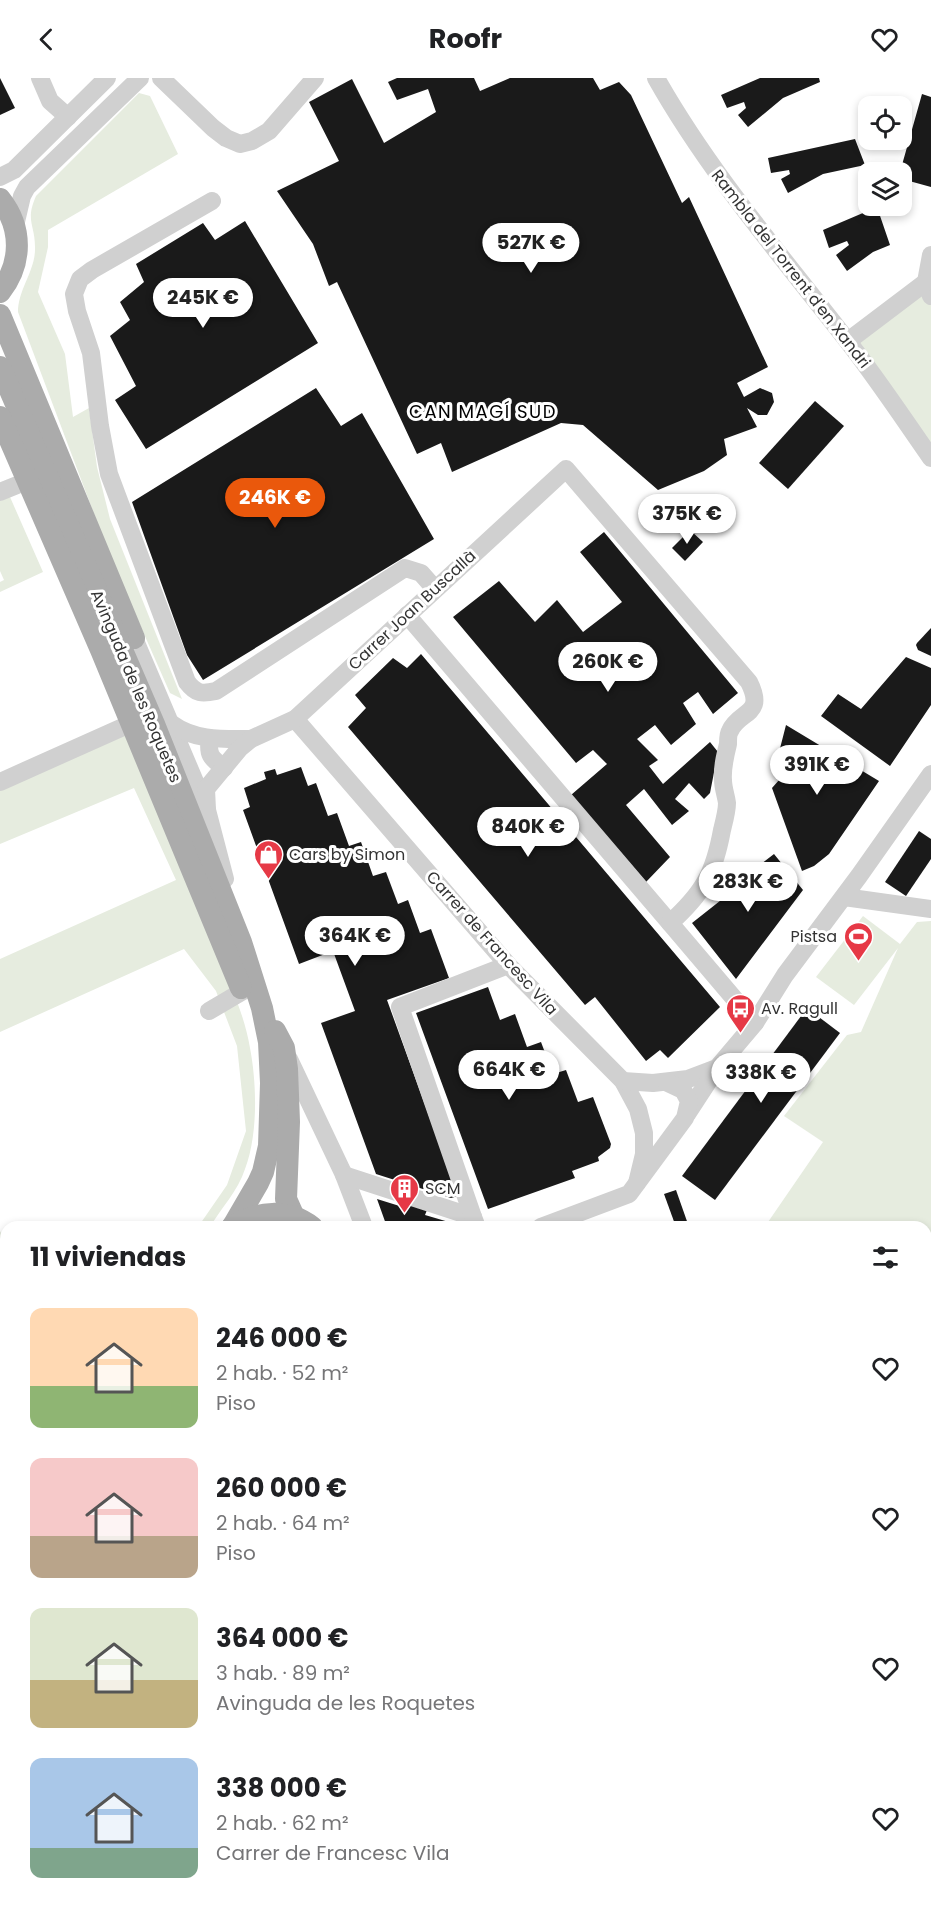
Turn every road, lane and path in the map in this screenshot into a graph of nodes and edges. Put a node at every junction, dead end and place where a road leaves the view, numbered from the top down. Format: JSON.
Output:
{"nodes":[{"id":1,"x":39,"y":78,"type":"edge"},
{"id":2,"x":107,"y":78,"type":"edge"},
{"id":3,"x":140,"y":78,"type":"edge"},
{"id":4,"x":161,"y":78,"type":"edge"},
{"id":5,"x":315,"y":78,"type":"edge"},
{"id":6,"x":656,"y":78,"type":"edge"},
{"id":7,"x":68,"y":117,"type":"junction"},
{"id":8,"x":0,"y":177,"type":"edge"},
{"id":9,"x":0,"y":199,"type":"edge"},
{"id":10,"x":212,"y":201,"type":"dead end"},
{"id":11,"x":15,"y":226,"type":"junction"},
{"id":12,"x":931,"y":255,"type":"edge"},
{"id":13,"x":929,"y":290,"type":"edge"},
{"id":14,"x":0,"y":292,"type":"edge"},
{"id":15,"x":0,"y":315,"type":"edge"},
{"id":16,"x":848,"y":341,"type":"junction"},
{"id":17,"x":0,"y":367,"type":"edge"},
{"id":18,"x":0,"y":417,"type":"edge"},
{"id":19,"x":931,"y":458,"type":"edge"},
{"id":20,"x":27,"y":481,"type":"junction"},
{"id":21,"x":0,"y":492,"type":"edge"},
{"id":22,"x":435,"y":589,"type":"junction"},
{"id":23,"x":407,"y":615,"type":"junction"},
{"id":24,"x":134,"y":638,"type":"joint"},
{"id":25,"x":295,"y":719,"type":"junction"},
{"id":26,"x":132,"y":723,"type":"junction"},
{"id":27,"x":172,"y":724,"type":"junction"},
{"id":28,"x":210,"y":738,"type":"junction"},
{"id":29,"x":251,"y":739,"type":"junction"},
{"id":30,"x":224,"y":768,"type":"junction"},
{"id":31,"x":931,"y":774,"type":"edge"},
{"id":32,"x":0,"y":782,"type":"edge"},
{"id":33,"x":207,"y":810,"type":"junction"},
{"id":34,"x":844,"y":897,"type":"junction"},
{"id":35,"x":931,"y":909,"type":"edge"},
{"id":36,"x":670,"y":923,"type":"junction"},
{"id":37,"x":241,"y":942,"type":"junction"},
{"id":38,"x":508,"y":965,"type":"junction"},
{"id":39,"x":243,"y":992,"type":"junction"},
{"id":40,"x":262,"y":1008,"type":"junction"},
{"id":41,"x":208,"y":1011,"type":"dead end"},
{"id":42,"x":750,"y":1030,"type":"junction"},
{"id":43,"x":284,"y":1048,"type":"junction"},
{"id":44,"x":717,"y":1068,"type":"junction"},
{"id":45,"x":270,"y":1072,"type":"junction"},
{"id":46,"x":623,"y":1081,"type":"junction"},
{"id":47,"x":660,"y":1083,"type":"junction"},
{"id":48,"x":638,"y":1109,"type":"junction"},
{"id":49,"x":680,"y":1125,"type":"junction"},
{"id":50,"x":644,"y":1133,"type":"junction"},
{"id":51,"x":344,"y":1174,"type":"junction"},
{"id":52,"x":637,"y":1183,"type":"junction"},
{"id":53,"x":236,"y":1221,"type":"edge"},
{"id":54,"x":244,"y":1221,"type":"edge"},
{"id":55,"x":300,"y":1221,"type":"edge"},
{"id":56,"x":302,"y":1221,"type":"edge"},
{"id":57,"x":362,"y":1221,"type":"edge"},
{"id":58,"x":472,"y":1221,"type":"edge"},
{"id":59,"x":475,"y":1221,"type":"edge"},
{"id":60,"x":557,"y":1221,"type":"edge"}],
"edges":[{"from":1,"to":7,"type":"street"},
{"from":2,"to":7,"type":"street"},
{"from":3,"to":11,"type":"street"},
{"from":4,"to":5,"type":"street"},
{"from":6,"to":16,"type":"street","name":"Rambla del Torrent d'en Xandri"},
{"from":7,"to":8,"type":"street"},
{"from":9,"to":11,"type":"main road"},
{"from":10,"to":22,"type":"street"},
{"from":11,"to":14,"type":"main road"},
{"from":12,"to":13,"type":"street"},
{"from":13,"to":16,"type":"street"},
{"from":15,"to":24,"type":"main road"},
{"from":16,"to":19,"type":"street","name":"Rambla del Torrent d'en Xandri"},
{"from":17,"to":37,"type":"main road","name":"Avinguda de les Roquetes"},
{"from":18,"to":20,"type":"main road"},
{"from":20,"to":21,"type":"street"},
{"from":20,"to":26,"type":"main road"},
{"from":22,"to":23,"type":"street","name":"Carrer Joan Buscallà"},
{"from":22,"to":36,"type":"street","name":"Carrer Joan Buscallà"},
{"from":23,"to":25,"type":"street","name":"Carrer Joan Buscallà"},
{"from":23,"to":36,"type":"street"},
{"from":24,"to":27,"type":"street"},
{"from":25,"to":29,"type":"street","name":"Carrer Joan Buscallà"},
{"from":25,"to":38,"type":"street","name":"Carrer de Francesc Vila"},
{"from":26,"to":32,"type":"street"},
{"from":26,"to":39,"type":"main road"},
{"from":27,"to":28,"type":"street","name":"Carrer Joan Buscallà"},
{"from":27,"to":33,"type":"street"},
{"from":28,"to":29,"type":"street","name":"Carrer Joan Buscallà"},
{"from":28,"to":30,"type":"street"},
{"from":29,"to":30,"type":"street","name":"Carrer Joan Buscallà"},
{"from":30,"to":33,"type":"street","name":"Carrer Joan Buscallà"},
{"from":31,"to":34,"type":"street"},
{"from":33,"to":37,"type":"street"},
{"from":34,"to":35,"type":"street"},
{"from":34,"to":42,"type":"street"},
{"from":36,"to":42,"type":"street"},
{"from":37,"to":40,"type":"main road","name":"Avinguda de les Roquetes"},
{"from":38,"to":46,"type":"street","name":"Carrer de Francesc Vila"},
{"from":38,"to":59,"type":"street"},
{"from":39,"to":41,"type":"street"},
{"from":39,"to":45,"type":"main road"},
{"from":40,"to":43,"type":"main road","name":"Avinguda de les Roquetes"},
{"from":40,"to":45,"type":"main road","name":"Avinguda de les Roquetes"},
{"from":42,"to":44,"type":"street"},
{"from":43,"to":51,"type":"street","name":"Avinguda de les Roquetes"},
{"from":43,"to":56,"type":"main road","name":"Avinguda de les Roquetes"},
{"from":44,"to":47,"type":"street"},
{"from":44,"to":49,"type":"street"},
{"from":45,"to":53,"type":"main road","name":"Avinguda de les Roquetes"},
{"from":46,"to":47,"type":"street"},
{"from":46,"to":48,"type":"street","name":"Carrer de Francesc Vila"},
{"from":47,"to":48,"type":"street"},
{"from":47,"to":49,"type":"street"},
{"from":48,"to":50,"type":"street"},
{"from":49,"to":50,"type":"street"},
{"from":49,"to":52,"type":"street"},
{"from":50,"to":52,"type":"street"},
{"from":51,"to":57,"type":"street","name":"Avinguda de les Roquetes"},
{"from":51,"to":58,"type":"street"},
{"from":52,"to":60,"type":"street"},
{"from":54,"to":55,"type":"main road"}]}
